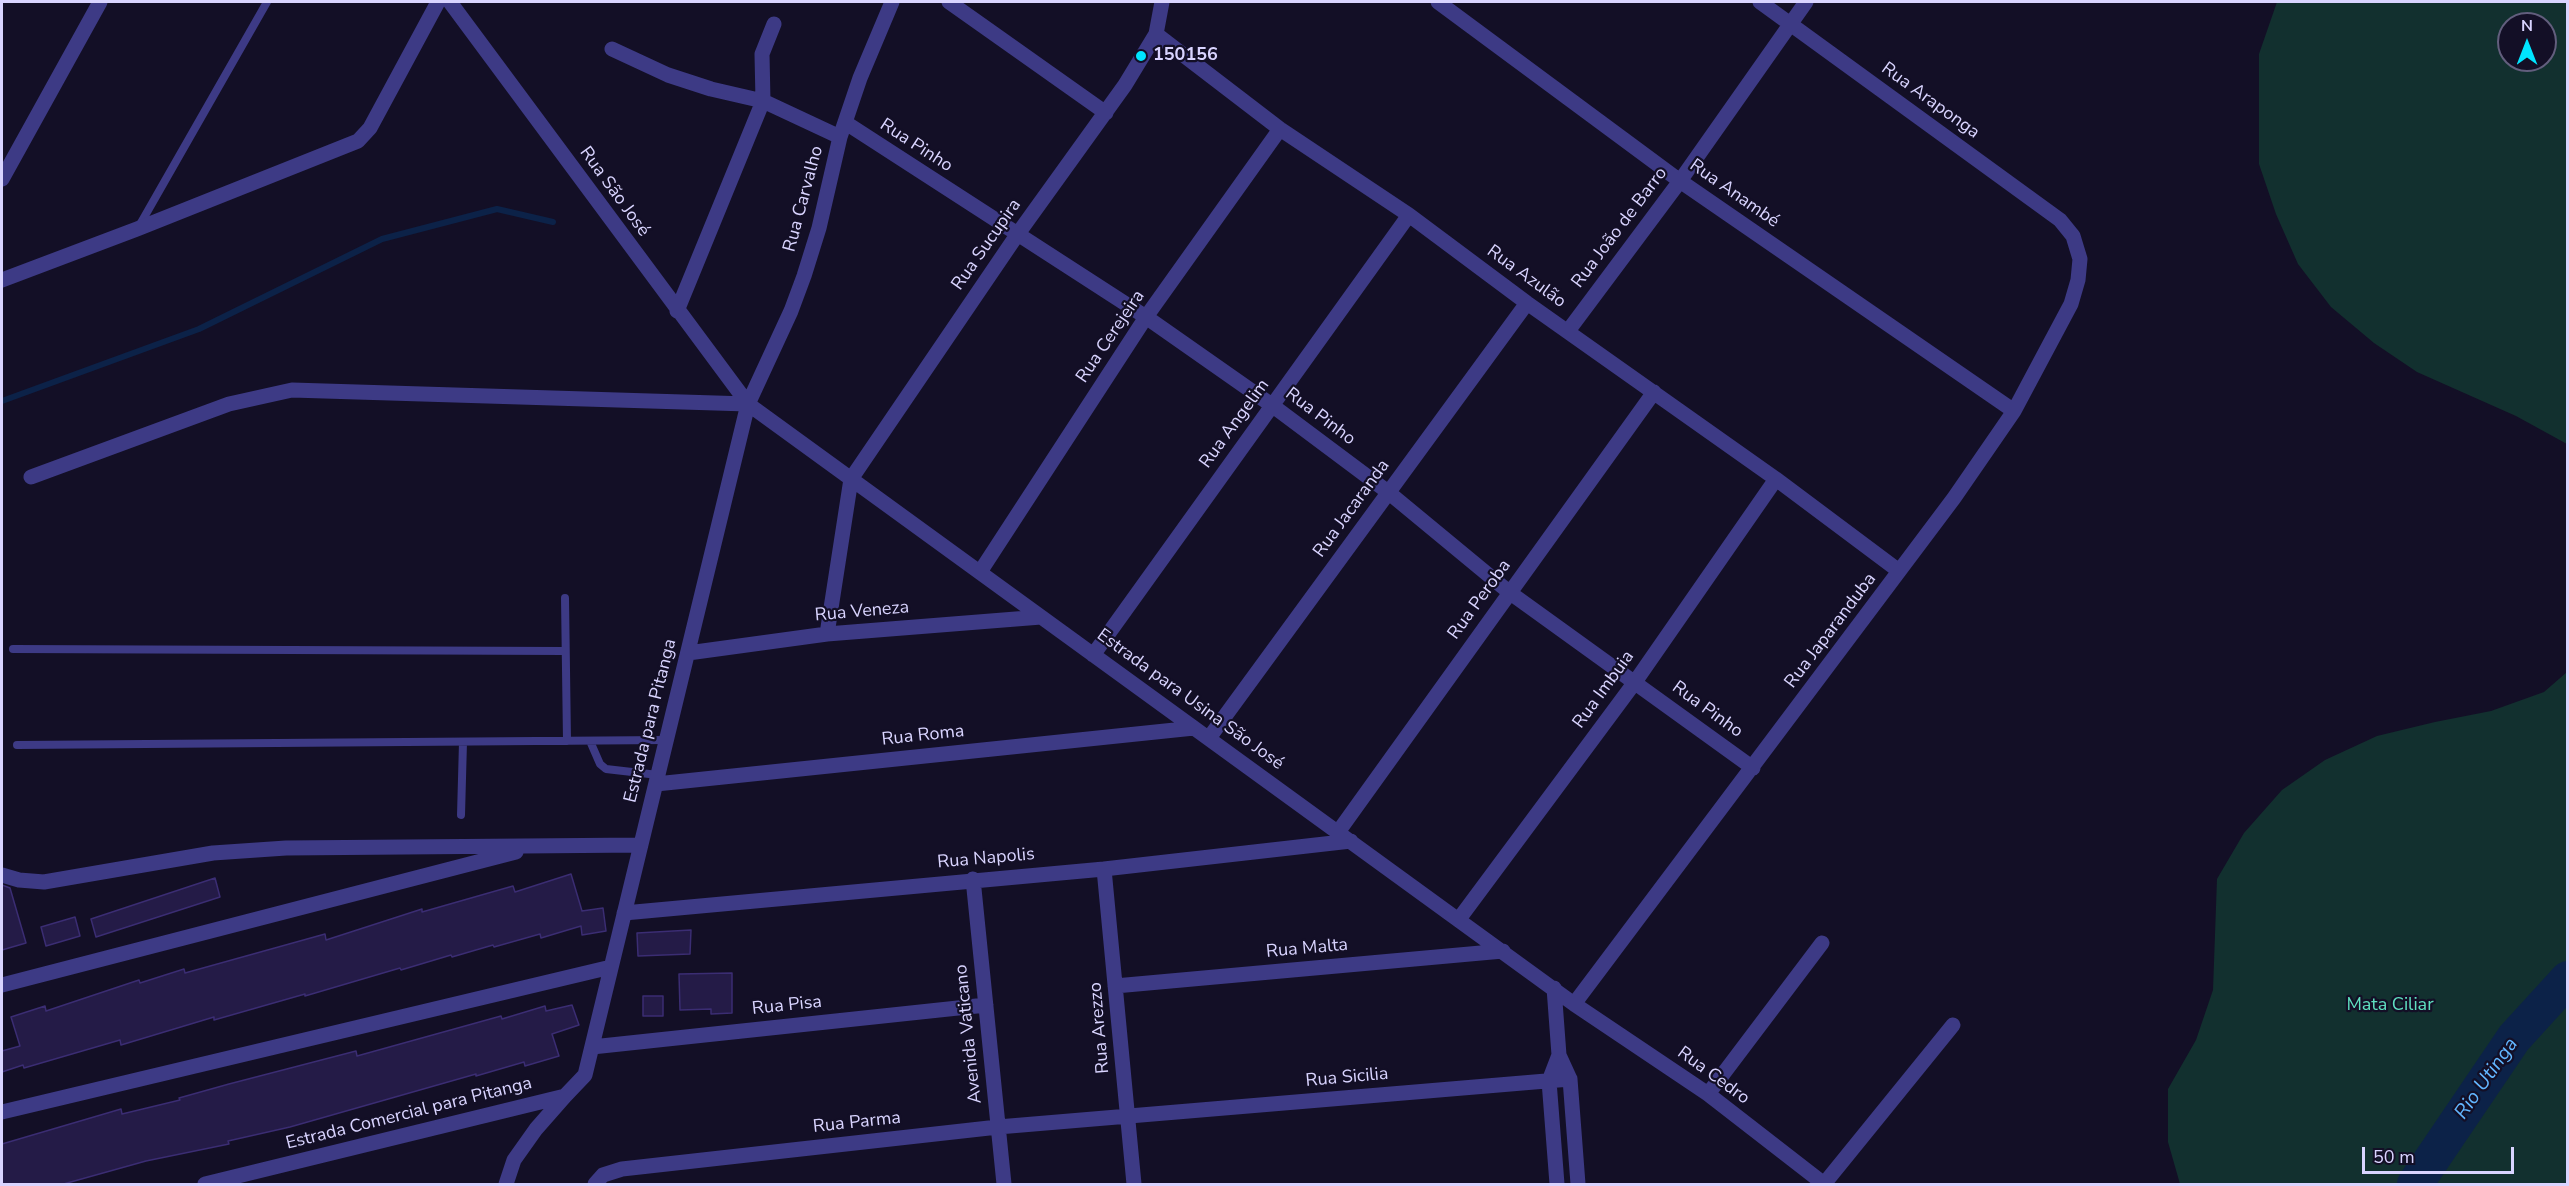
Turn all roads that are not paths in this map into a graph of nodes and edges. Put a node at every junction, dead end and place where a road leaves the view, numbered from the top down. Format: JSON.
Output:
{"nodes":[{"id":1,"x":100,"y":2,"type":"edge"},
{"id":2,"x":267,"y":2,"type":"edge"},
{"id":3,"x":438,"y":2,"type":"edge"},
{"id":4,"x":450,"y":2,"type":"edge"},
{"id":5,"x":892,"y":2,"type":"edge"},
{"id":6,"x":949,"y":2,"type":"edge"},
{"id":7,"x":1162,"y":2,"type":"edge"},
{"id":8,"x":1438,"y":2,"type":"edge"},
{"id":9,"x":1760,"y":2,"type":"edge"},
{"id":10,"x":1806,"y":2,"type":"edge"},
{"id":11,"x":1790,"y":23,"type":"junction"},
{"id":12,"x":774,"y":24,"type":"dead end"},
{"id":13,"x":1156,"y":34,"type":"junction"},
{"id":14,"x":612,"y":49,"type":"dead end"},
{"id":15,"x":763,"y":101,"type":"junction"},
{"id":16,"x":1107,"y":113,"type":"junction"},
{"id":17,"x":1280,"y":129,"type":"junction"},
{"id":18,"x":843,"y":130,"type":"junction"},
{"id":19,"x":2,"y":178,"type":"edge"},
{"id":20,"x":1680,"y":181,"type":"junction"},
{"id":21,"x":1409,"y":215,"type":"junction"},
{"id":22,"x":137,"y":230,"type":"junction"},
{"id":23,"x":1017,"y":235,"type":"junction"},
{"id":24,"x":2073,"y":236,"type":"joint"},
{"id":25,"x":2,"y":280,"type":"edge"},
{"id":26,"x":1527,"y":303,"type":"junction"},
{"id":27,"x":677,"y":311,"type":"junction"},
{"id":28,"x":1146,"y":317,"type":"junction"},
{"id":29,"x":1568,"y":331,"type":"junction"},
{"id":30,"x":1654,"y":392,"type":"junction"},
{"id":31,"x":748,"y":404,"type":"junction"},
{"id":32,"x":1273,"y":406,"type":"junction"},
{"id":33,"x":2014,"y":411,"type":"junction"},
{"id":34,"x":31,"y":477,"type":"dead end"},
{"id":35,"x":851,"y":479,"type":"junction"},
{"id":36,"x":1776,"y":479,"type":"junction"},
{"id":37,"x":1388,"y":492,"type":"junction"},
{"id":38,"x":1899,"y":571,"type":"junction"},
{"id":39,"x":980,"y":572,"type":"junction"},
{"id":40,"x":1509,"y":592,"type":"junction"},
{"id":41,"x":565,"y":598,"type":"dead end"},
{"id":42,"x":1041,"y":617,"type":"junction"},
{"id":43,"x":827,"y":634,"type":"junction"},
{"id":44,"x":13,"y":649,"type":"dead end"},
{"id":45,"x":565,"y":651,"type":"junction"},
{"id":46,"x":687,"y":653,"type":"junction"},
{"id":47,"x":1093,"y":655,"type":"junction"},
{"id":48,"x":1635,"y":682,"type":"junction"},
{"id":49,"x":1194,"y":728,"type":"junction"},
{"id":50,"x":1209,"y":738,"type":"junction"},
{"id":51,"x":666,"y":740,"type":"junction"},
{"id":52,"x":567,"y":741,"type":"junction"},
{"id":53,"x":590,"y":741,"type":"junction"},
{"id":54,"x":463,"y":742,"type":"junction"},
{"id":55,"x":17,"y":746,"type":"dead end"},
{"id":56,"x":1753,"y":768,"type":"junction"},
{"id":57,"x":657,"y":779,"type":"junction"},
{"id":58,"x":461,"y":815,"type":"dead end"},
{"id":59,"x":1345,"y":836,"type":"junction"},
{"id":60,"x":641,"y":845,"type":"junction"},
{"id":61,"x":538,"y":847,"type":"junction"},
{"id":62,"x":1104,"y":869,"type":"junction"},
{"id":63,"x":2,"y":875,"type":"edge"},
{"id":64,"x":973,"y":879,"type":"junction"},
{"id":65,"x":624,"y":913,"type":"junction"},
{"id":66,"x":1459,"y":919,"type":"junction"},
{"id":67,"x":1822,"y":943,"type":"dead end"},
{"id":68,"x":1503,"y":951,"type":"junction"},
{"id":69,"x":611,"y":967,"type":"junction"},
{"id":70,"x":2,"y":986,"type":"edge"},
{"id":71,"x":1115,"y":986,"type":"junction"},
{"id":72,"x":1554,"y":988,"type":"junction"},
{"id":73,"x":1574,"y":1004,"type":"junction"},
{"id":74,"x":986,"y":1005,"type":"junction"},
{"id":75,"x":1953,"y":1025,"type":"dead end"},
{"id":76,"x":592,"y":1047,"type":"junction"},
{"id":77,"x":1559,"y":1055,"type":"junction"},
{"id":78,"x":1570,"y":1079,"type":"junction"},
{"id":79,"x":1549,"y":1081,"type":"junction"},
{"id":80,"x":1708,"y":1094,"type":"junction"},
{"id":81,"x":565,"y":1096,"type":"junction"},
{"id":82,"x":2,"y":1112,"type":"edge"},
{"id":83,"x":1127,"y":1115,"type":"junction"},
{"id":84,"x":998,"y":1127,"type":"junction"},
{"id":85,"x":596,"y":1184,"type":"edge"},
{"id":86,"x":1824,"y":1184,"type":"edge"},
{"id":87,"x":205,"y":1185,"type":"edge"},
{"id":88,"x":507,"y":1185,"type":"edge"},
{"id":89,"x":1004,"y":1185,"type":"edge"},
{"id":90,"x":1134,"y":1185,"type":"edge"},
{"id":91,"x":1557,"y":1185,"type":"edge"},
{"id":92,"x":1578,"y":1185,"type":"edge"}],
"edges":[{"from":1,"to":19,"type":"street"},
{"from":2,"to":22,"type":"lane"},
{"from":3,"to":22,"type":"street"},
{"from":4,"to":27,"type":"street","name":"Rua São José"},
{"from":5,"to":18,"type":"street","name":"Rua Carvalho"},
{"from":6,"to":16,"type":"street"},
{"from":7,"to":13,"type":"street"},
{"from":8,"to":20,"type":"street","name":"Rua Anambé"},
{"from":9,"to":11,"type":"street","name":"Rua Araponga"},
{"from":10,"to":11,"type":"street","name":"Rua João de Barro"},
{"from":11,"to":20,"type":"street","name":"Rua João de Barro"},
{"from":11,"to":24,"type":"street","name":"Rua Araponga"},
{"from":12,"to":15,"type":"street"},
{"from":13,"to":16,"type":"street","name":"Rua Sucupira"},
{"from":13,"to":17,"type":"street","name":"Rua Azulão"},
{"from":14,"to":15,"type":"street","name":"Rua Pinho"},
{"from":15,"to":18,"type":"street","name":"Rua Pinho"},
{"from":15,"to":27,"type":"street"},
{"from":16,"to":23,"type":"street","name":"Rua Sucupira"},
{"from":17,"to":21,"type":"street","name":"Rua Azulão"},
{"from":17,"to":28,"type":"street","name":"Rua Cerejeira"},
{"from":18,"to":23,"type":"street","name":"Rua Pinho"},
{"from":18,"to":31,"type":"street","name":"Rua Carvalho"},
{"from":20,"to":29,"type":"street","name":"Rua João de Barro"},
{"from":20,"to":33,"type":"street","name":"Rua Anambé"},
{"from":21,"to":26,"type":"street","name":"Rua Azulão"},
{"from":21,"to":32,"type":"street","name":"Rua Angelim"},
{"from":22,"to":25,"type":"street"},
{"from":23,"to":28,"type":"street","name":"Rua Pinho"},
{"from":23,"to":35,"type":"street","name":"Rua Sucupira"},
{"from":24,"to":33,"type":"street","name":"Rua Japaranduba"},
{"from":26,"to":29,"type":"street","name":"Rua Azulão"},
{"from":26,"to":37,"type":"street","name":"Rua Jacaranda"},
{"from":27,"to":31,"type":"street","name":"Rua São José"},
{"from":28,"to":32,"type":"street","name":"Rua Pinho"},
{"from":28,"to":39,"type":"street","name":"Rua Cerejeira"},
{"from":29,"to":30,"type":"street","name":"Rua Azulão"},
{"from":30,"to":36,"type":"street","name":"Rua Azulão"},
{"from":30,"to":40,"type":"street","name":"Rua Peroba"},
{"from":31,"to":34,"type":"street"},
{"from":31,"to":35,"type":"street","name":"Estrada para Usina São José"},
{"from":31,"to":46,"type":"street","name":"Estrada para Pitanga"},
{"from":32,"to":37,"type":"street","name":"Rua Pinho"},
{"from":32,"to":47,"type":"street","name":"Rua Angelim"},
{"from":33,"to":38,"type":"street","name":"Rua Japaranduba"},
{"from":35,"to":39,"type":"street","name":"Estrada para Usina São José"},
{"from":35,"to":43,"type":"street"},
{"from":36,"to":38,"type":"street","name":"Rua Azulão"},
{"from":36,"to":48,"type":"street","name":"Rua Imbuia"},
{"from":37,"to":40,"type":"street","name":"Rua Pinho"},
{"from":37,"to":50,"type":"street","name":"Rua Jacaranda"},
{"from":38,"to":56,"type":"street","name":"Rua Japaranduba"},
{"from":39,"to":42,"type":"street","name":"Estrada para Usina São José"},
{"from":40,"to":48,"type":"street","name":"Rua Pinho"},
{"from":40,"to":59,"type":"street","name":"Rua Peroba"},
{"from":41,"to":45,"type":"lane"},
{"from":42,"to":43,"type":"street","name":"Rua Veneza"},
{"from":42,"to":47,"type":"street","name":"Estrada para Usina São José"},
{"from":43,"to":46,"type":"street","name":"Rua Veneza"},
{"from":44,"to":45,"type":"lane"},
{"from":45,"to":52,"type":"lane"},
{"from":46,"to":51,"type":"street","name":"Estrada para Pitanga"},
{"from":47,"to":49,"type":"street","name":"Estrada para Usina São José"},
{"from":48,"to":56,"type":"street","name":"Rua Pinho"},
{"from":48,"to":66,"type":"street","name":"Rua Imbuia"},
{"from":49,"to":50,"type":"street","name":"Estrada para Usina São José"},
{"from":49,"to":57,"type":"street","name":"Rua Roma"},
{"from":50,"to":59,"type":"street","name":"Estrada para Usina São José"},
{"from":51,"to":53,"type":"lane"},
{"from":51,"to":57,"type":"street","name":"Estrada para Pitanga"},
{"from":52,"to":53,"type":"lane"},
{"from":52,"to":54,"type":"lane"},
{"from":53,"to":57,"type":"lane"},
{"from":54,"to":55,"type":"lane"},
{"from":54,"to":58,"type":"lane"},
{"from":56,"to":73,"type":"street","name":"Rua Japaranduba"},
{"from":57,"to":60,"type":"street","name":"Estrada para Pitanga"},
{"from":59,"to":62,"type":"street","name":"Rua Napolis"},
{"from":59,"to":66,"type":"street","name":"Estrada para Usina São José"},
{"from":60,"to":61,"type":"street"},
{"from":60,"to":65,"type":"street","name":"Estrada para Pitanga"},
{"from":61,"to":63,"type":"street"},
{"from":61,"to":70,"type":"street"},
{"from":62,"to":64,"type":"street","name":"Rua Napolis"},
{"from":62,"to":71,"type":"street","name":"Rua Arezzo"},
{"from":64,"to":65,"type":"street","name":"Rua Napolis"},
{"from":64,"to":74,"type":"street","name":"Avenida Vaticano"},
{"from":65,"to":69,"type":"street","name":"Estrada para Pitanga"},
{"from":66,"to":68,"type":"street","name":"Estrada para Usina São José"},
{"from":67,"to":80,"type":"street"},
{"from":68,"to":71,"type":"street","name":"Rua Malta"},
{"from":68,"to":72,"type":"street","name":"Estrada para Usina São José"},
{"from":69,"to":76,"type":"street","name":"Estrada para Pitanga"},
{"from":69,"to":82,"type":"street"},
{"from":71,"to":83,"type":"street","name":"Rua Arezzo"},
{"from":72,"to":73,"type":"street"},
{"from":72,"to":77,"type":"street"},
{"from":73,"to":80,"type":"street","name":"Rua Cedro"},
{"from":74,"to":76,"type":"street","name":"Rua Pisa"},
{"from":74,"to":84,"type":"street","name":"Avenida Vaticano"},
{"from":75,"to":86,"type":"street"},
{"from":76,"to":81,"type":"street"},
{"from":77,"to":78,"type":"street"},
{"from":77,"to":79,"type":"street"},
{"from":78,"to":79,"type":"street","name":"Rua Sicilia"},
{"from":78,"to":92,"type":"street"},
{"from":79,"to":83,"type":"street","name":"Rua Sicilia"},
{"from":79,"to":91,"type":"street"},
{"from":80,"to":86,"type":"street","name":"Rua Cedro"},
{"from":81,"to":87,"type":"street","name":"Estrada Comercial para Pitanga"},
{"from":81,"to":88,"type":"street"},
{"from":83,"to":84,"type":"street","name":"Rua Parma"},
{"from":83,"to":90,"type":"street","name":"Rua Arezzo"},
{"from":84,"to":85,"type":"street","name":"Rua Parma"},
{"from":84,"to":89,"type":"street","name":"Avenida Vaticano"}]}
